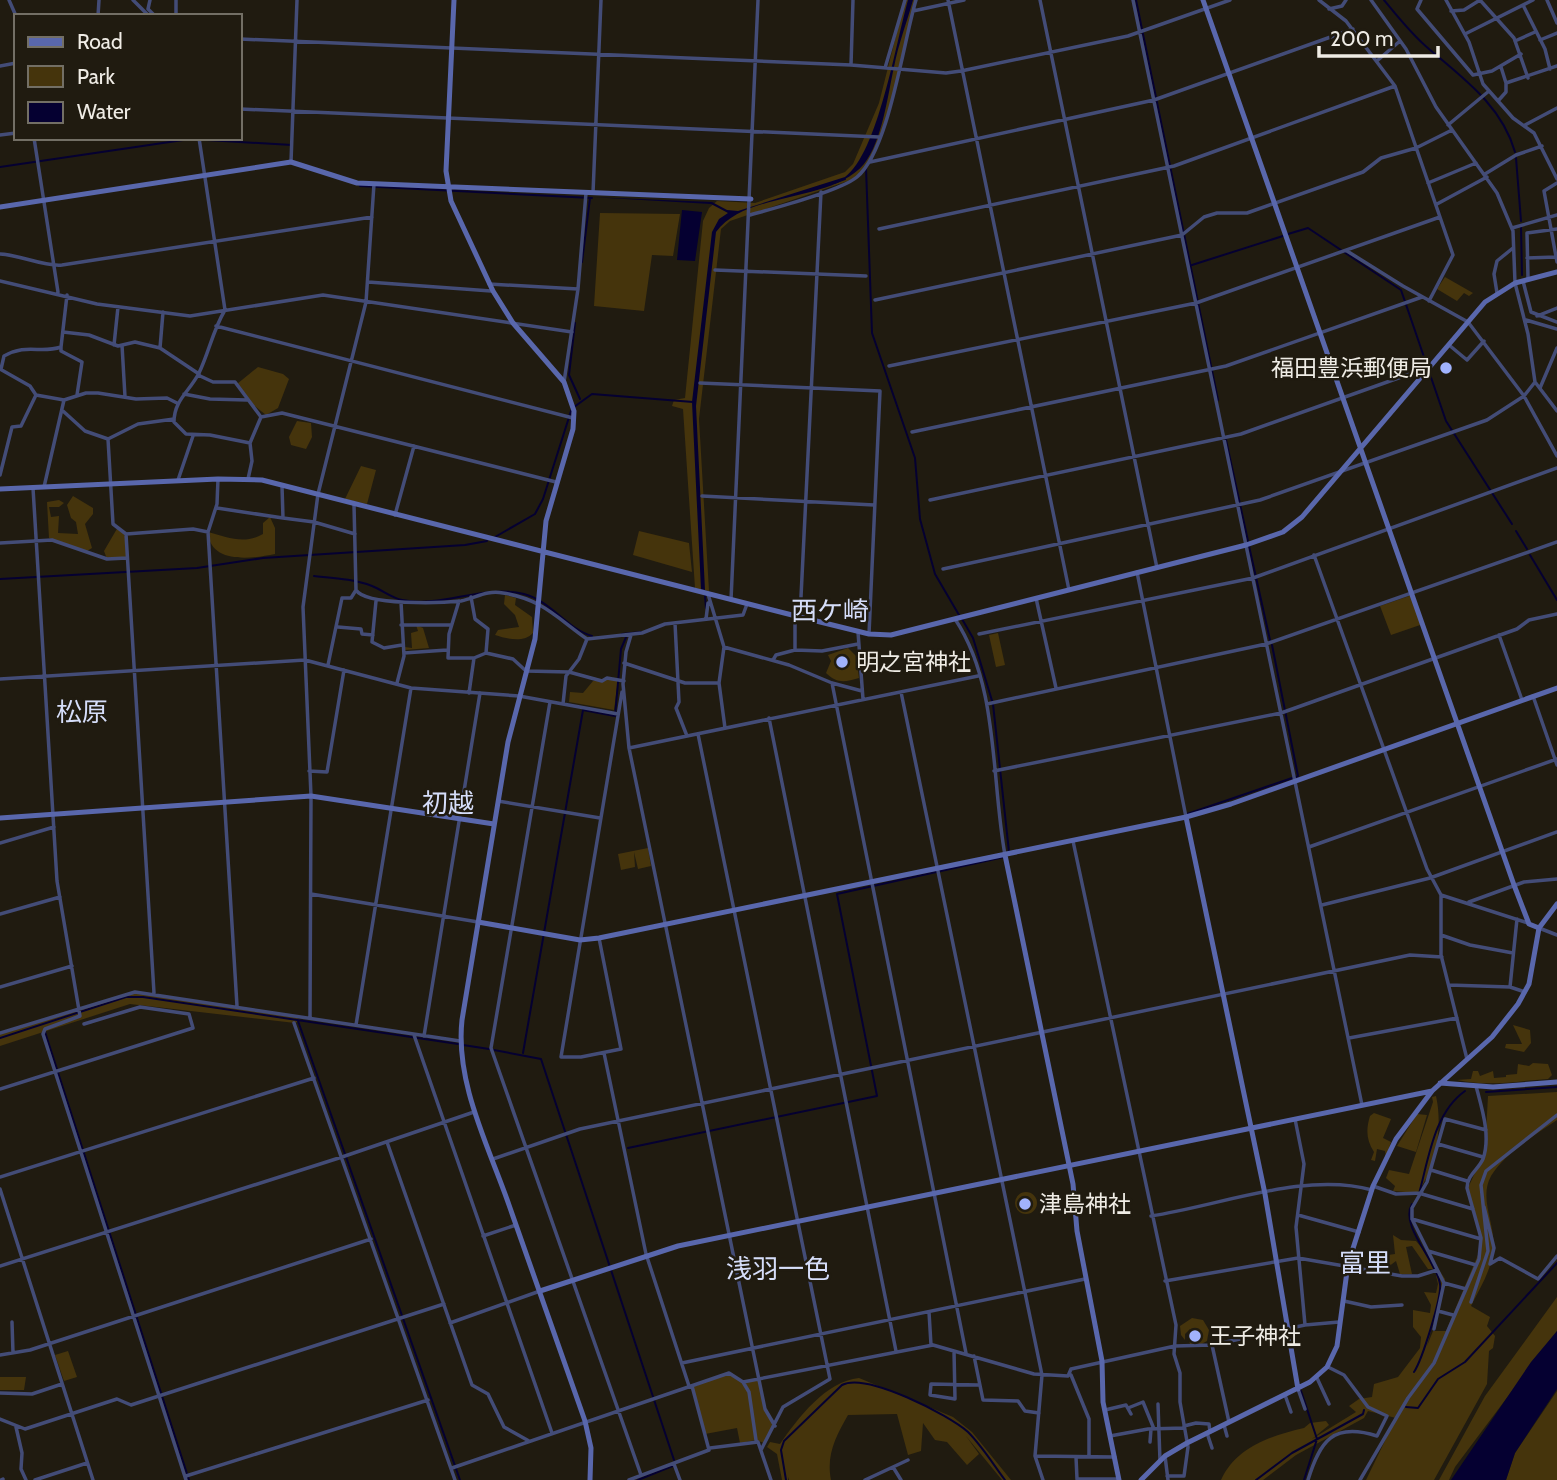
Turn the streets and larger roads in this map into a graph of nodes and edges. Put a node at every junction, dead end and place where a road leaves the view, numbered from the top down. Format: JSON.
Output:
{"nodes":[{"id":1,"x":132,"y":0,"type":"edge"},
{"id":2,"x":297,"y":0,"type":"edge"},
{"id":3,"x":454,"y":0,"type":"edge"},
{"id":4,"x":601,"y":0,"type":"edge"},
{"id":5,"x":758,"y":0,"type":"edge"},
{"id":6,"x":853,"y":0,"type":"edge"},
{"id":7,"x":905,"y":0,"type":"edge"},
{"id":8,"x":916,"y":0,"type":"edge"},
{"id":9,"x":964,"y":0,"type":"edge"},
{"id":10,"x":1040,"y":0,"type":"edge"},
{"id":11,"x":1133,"y":0,"type":"edge"},
{"id":12,"x":1203,"y":0,"type":"edge"},
{"id":13,"x":1230,"y":0,"type":"edge"},
{"id":14,"x":1319,"y":0,"type":"edge"},
{"id":15,"x":1346,"y":0,"type":"edge"},
{"id":16,"x":1371,"y":0,"type":"edge"},
{"id":17,"x":1421,"y":0,"type":"edge"},
{"id":18,"x":1447,"y":0,"type":"edge"},
{"id":19,"x":1480,"y":0,"type":"edge"},
{"id":20,"x":1534,"y":0,"type":"edge"},
{"id":21,"x":1548,"y":0,"type":"edge"},
{"id":22,"x":948,"y":2,"type":"edge"},
{"id":23,"x":1523,"y":5,"type":"junction"},
{"id":24,"x":1206,"y":9,"type":"junction"},
{"id":25,"x":1329,"y":9,"type":"junction"},
{"id":26,"x":913,"y":10,"type":"junction"},
{"id":27,"x":1451,"y":11,"type":"junction"},
{"id":28,"x":147,"y":14,"type":"edge"},
{"id":29,"x":1495,"y":19,"type":"junction"},
{"id":30,"x":1557,"y":23,"type":"edge"},
{"id":31,"x":1353,"y":29,"type":"junction"},
{"id":32,"x":1536,"y":31,"type":"junction"},
{"id":33,"x":1140,"y":32,"type":"junction"},
{"id":34,"x":1557,"y":33,"type":"edge"},
{"id":35,"x":1465,"y":34,"type":"junction"},
{"id":36,"x":242,"y":39,"type":"edge"},
{"id":37,"x":1540,"y":40,"type":"junction"},
{"id":38,"x":296,"y":41,"type":"junction"},
{"id":39,"x":1400,"y":41,"type":"junction"},
{"id":40,"x":1515,"y":41,"type":"junction"},
{"id":41,"x":452,"y":48,"type":"junction"},
{"id":42,"x":1051,"y":52,"type":"junction"},
{"id":43,"x":598,"y":54,"type":"junction"},
{"id":44,"x":1521,"y":54,"type":"junction"},
{"id":45,"x":1378,"y":60,"type":"junction"},
{"id":46,"x":757,"y":62,"type":"junction"},
{"id":47,"x":851,"y":65,"type":"junction"},
{"id":48,"x":1557,"y":66,"type":"edge"},
{"id":49,"x":1500,"y":67,"type":"junction"},
{"id":50,"x":885,"y":68,"type":"junction"},
{"id":51,"x":898,"y":69,"type":"junction"},
{"id":52,"x":1550,"y":69,"type":"junction"},
{"id":53,"x":961,"y":71,"type":"junction"},
{"id":54,"x":1230,"y":74,"type":"junction"},
{"id":55,"x":1479,"y":75,"type":"junction"},
{"id":56,"x":1528,"y":78,"type":"junction"},
{"id":57,"x":1506,"y":83,"type":"junction"},
{"id":58,"x":1395,"y":86,"type":"junction"},
{"id":59,"x":1489,"y":91,"type":"junction"},
{"id":60,"x":1154,"y":100,"type":"junction"},
{"id":61,"x":1498,"y":101,"type":"junction"},
{"id":62,"x":1557,"y":108,"type":"edge"},
{"id":63,"x":242,"y":109,"type":"edge"},
{"id":64,"x":293,"y":111,"type":"junction"},
{"id":65,"x":448,"y":118,"type":"junction"},
{"id":66,"x":1065,"y":119,"type":"junction"},
{"id":67,"x":595,"y":124,"type":"junction"},
{"id":68,"x":1448,"y":125,"type":"junction"},
{"id":69,"x":1524,"y":125,"type":"junction"},
{"id":70,"x":1452,"y":130,"type":"junction"},
{"id":71,"x":754,"y":132,"type":"junction"},
{"id":72,"x":879,"y":137,"type":"junction"},
{"id":73,"x":975,"y":138,"type":"junction"},
{"id":74,"x":1252,"y":139,"type":"junction"},
{"id":75,"x":34,"y":140,"type":"edge"},
{"id":76,"x":199,"y":140,"type":"edge"},
{"id":77,"x":1542,"y":146,"type":"junction"},
{"id":78,"x":1416,"y":148,"type":"junction"},
{"id":79,"x":291,"y":162,"type":"junction"},
{"id":80,"x":870,"y":162,"type":"junction"},
{"id":81,"x":1476,"y":163,"type":"junction"},
{"id":82,"x":1168,"y":168,"type":"junction"},
{"id":83,"x":205,"y":175,"type":"junction"},
{"id":84,"x":1486,"y":175,"type":"junction"},
{"id":85,"x":1557,"y":181,"type":"edge"},
{"id":86,"x":1428,"y":183,"type":"junction"},
{"id":87,"x":374,"y":184,"type":"junction"},
{"id":88,"x":1079,"y":186,"type":"junction"},
{"id":89,"x":447,"y":187,"type":"junction"},
{"id":90,"x":589,"y":192,"type":"junction"},
{"id":91,"x":821,"y":192,"type":"junction"},
{"id":92,"x":43,"y":201,"type":"junction"},
{"id":93,"x":751,"y":201,"type":"junction"},
{"id":94,"x":1275,"y":203,"type":"junction"},
{"id":95,"x":989,"y":204,"type":"junction"},
{"id":96,"x":1436,"y":204,"type":"junction"},
{"id":97,"x":0,"y":207,"type":"edge"},
{"id":98,"x":751,"y":214,"type":"junction"},
{"id":99,"x":1557,"y":215,"type":"edge"},
{"id":100,"x":372,"y":217,"type":"junction"},
{"id":101,"x":1440,"y":217,"type":"junction"},
{"id":102,"x":1550,"y":217,"type":"junction"},
{"id":103,"x":1511,"y":228,"type":"junction"},
{"id":104,"x":878,"y":229,"type":"dead end"},
{"id":105,"x":1555,"y":230,"type":"edge"},
{"id":106,"x":1182,"y":235,"type":"junction"},
{"id":107,"x":215,"y":241,"type":"junction"},
{"id":108,"x":1513,"y":248,"type":"junction"},
{"id":109,"x":1347,"y":251,"type":"junction"},
{"id":110,"x":0,"y":254,"type":"edge"},
{"id":111,"x":1092,"y":254,"type":"junction"},
{"id":112,"x":1527,"y":258,"type":"junction"},
{"id":113,"x":1556,"y":259,"type":"edge"},
{"id":114,"x":54,"y":266,"type":"junction"},
{"id":115,"x":1298,"y":268,"type":"junction"},
{"id":116,"x":715,"y":270,"type":"dead end"},
{"id":117,"x":747,"y":271,"type":"junction"},
{"id":118,"x":1003,"y":272,"type":"junction"},
{"id":119,"x":1557,"y":272,"type":"edge"},
{"id":120,"x":816,"y":275,"type":"junction"},
{"id":121,"x":866,"y":276,"type":"dead end"},
{"id":122,"x":1525,"y":279,"type":"junction"},
{"id":123,"x":0,"y":281,"type":"edge"},
{"id":124,"x":368,"y":282,"type":"junction"},
{"id":125,"x":1515,"y":283,"type":"junction"},
{"id":126,"x":489,"y":284,"type":"junction"},
{"id":127,"x":578,"y":289,"type":"junction"},
{"id":128,"x":493,"y":291,"type":"junction"},
{"id":129,"x":58,"y":293,"type":"junction"},
{"id":130,"x":1497,"y":293,"type":"junction"},
{"id":131,"x":67,"y":295,"type":"junction"},
{"id":132,"x":1422,"y":297,"type":"junction"},
{"id":133,"x":875,"y":300,"type":"dead end"},
{"id":134,"x":1429,"y":301,"type":"junction"},
{"id":135,"x":366,"y":302,"type":"junction"},
{"id":136,"x":1196,"y":303,"type":"junction"},
{"id":137,"x":118,"y":307,"type":"junction"},
{"id":138,"x":1557,"y":308,"type":"edge"},
{"id":139,"x":225,"y":310,"type":"junction"},
{"id":140,"x":163,"y":312,"type":"junction"},
{"id":141,"x":1537,"y":316,"type":"junction"},
{"id":142,"x":1524,"y":319,"type":"junction"},
{"id":143,"x":1106,"y":321,"type":"junction"},
{"id":144,"x":1468,"y":321,"type":"junction"},
{"id":145,"x":1557,"y":322,"type":"edge"},
{"id":146,"x":513,"y":323,"type":"junction"},
{"id":147,"x":216,"y":326,"type":"junction"},
{"id":148,"x":1557,"y":329,"type":"edge"},
{"id":149,"x":63,"y":332,"type":"junction"},
{"id":150,"x":572,"y":332,"type":"junction"},
{"id":151,"x":1321,"y":332,"type":"junction"},
{"id":152,"x":1017,"y":340,"type":"junction"},
{"id":153,"x":1484,"y":341,"type":"junction"},
{"id":154,"x":114,"y":345,"type":"junction"},
{"id":155,"x":122,"y":345,"type":"junction"},
{"id":156,"x":1449,"y":345,"type":"junction"},
{"id":157,"x":61,"y":347,"type":"junction"},
{"id":158,"x":160,"y":348,"type":"junction"},
{"id":159,"x":1557,"y":348,"type":"edge"},
{"id":160,"x":353,"y":361,"type":"junction"},
{"id":161,"x":889,"y":366,"type":"dead end"},
{"id":162,"x":1,"y":369,"type":"edge"},
{"id":163,"x":1210,"y":370,"type":"junction"},
{"id":164,"x":1428,"y":370,"type":"junction"},
{"id":165,"x":198,"y":374,"type":"junction"},
{"id":166,"x":564,"y":382,"type":"junction"},
{"id":167,"x":1535,"y":382,"type":"junction"},
{"id":168,"x":700,"y":383,"type":"dead end"},
{"id":169,"x":741,"y":385,"type":"junction"},
{"id":170,"x":811,"y":388,"type":"junction"},
{"id":171,"x":1120,"y":389,"type":"junction"},
{"id":172,"x":1540,"y":389,"type":"junction"},
{"id":173,"x":184,"y":394,"type":"junction"},
{"id":174,"x":36,"y":395,"type":"junction"},
{"id":175,"x":77,"y":396,"type":"junction"},
{"id":176,"x":1524,"y":396,"type":"junction"},
{"id":177,"x":125,"y":397,"type":"junction"},
{"id":178,"x":1345,"y":398,"type":"junction"},
{"id":179,"x":64,"y":400,"type":"junction"},
{"id":180,"x":247,"y":400,"type":"junction"},
{"id":181,"x":177,"y":403,"type":"junction"},
{"id":182,"x":1031,"y":407,"type":"junction"},
{"id":183,"x":62,"y":411,"type":"junction"},
{"id":184,"x":1557,"y":411,"type":"edge"},
{"id":185,"x":261,"y":417,"type":"junction"},
{"id":186,"x":174,"y":419,"type":"junction"},
{"id":187,"x":574,"y":419,"type":"junction"},
{"id":188,"x":335,"y":425,"type":"junction"},
{"id":189,"x":912,"y":432,"type":"dead end"},
{"id":190,"x":193,"y":436,"type":"junction"},
{"id":191,"x":1224,"y":438,"type":"junction"},
{"id":192,"x":108,"y":439,"type":"junction"},
{"id":193,"x":250,"y":443,"type":"junction"},
{"id":194,"x":414,"y":446,"type":"junction"},
{"id":195,"x":1362,"y":447,"type":"junction"},
{"id":196,"x":1557,"y":456,"type":"edge"},
{"id":197,"x":1134,"y":457,"type":"junction"},
{"id":198,"x":1367,"y":462,"type":"junction"},
{"id":199,"x":1557,"y":468,"type":"edge"},
{"id":200,"x":1342,"y":471,"type":"junction"},
{"id":201,"x":0,"y":475,"type":"edge"},
{"id":202,"x":1044,"y":475,"type":"junction"},
{"id":203,"x":218,"y":479,"type":"junction"},
{"id":204,"x":248,"y":479,"type":"junction"},
{"id":205,"x":178,"y":481,"type":"junction"},
{"id":206,"x":556,"y":482,"type":"junction"},
{"id":207,"x":111,"y":484,"type":"junction"},
{"id":208,"x":282,"y":486,"type":"junction"},
{"id":209,"x":43,"y":487,"type":"junction"},
{"id":210,"x":33,"y":488,"type":"junction"},
{"id":211,"x":0,"y":489,"type":"edge"},
{"id":212,"x":318,"y":494,"type":"junction"},
{"id":213,"x":702,"y":496,"type":"dead end"},
{"id":214,"x":736,"y":498,"type":"junction"},
{"id":215,"x":930,"y":500,"type":"dead end"},
{"id":216,"x":807,"y":501,"type":"junction"},
{"id":217,"x":354,"y":505,"type":"junction"},
{"id":218,"x":874,"y":505,"type":"junction"},
{"id":219,"x":1238,"y":506,"type":"junction"},
{"id":220,"x":216,"y":507,"type":"junction"},
{"id":221,"x":395,"y":515,"type":"junction"},
{"id":222,"x":284,"y":518,"type":"junction"},
{"id":223,"x":314,"y":522,"type":"junction"},
{"id":224,"x":1148,"y":524,"type":"junction"},
{"id":225,"x":1391,"y":527,"type":"junction"},
{"id":226,"x":208,"y":532,"type":"junction"},
{"id":227,"x":126,"y":534,"type":"junction"},
{"id":228,"x":355,"y":534,"type":"junction"},
{"id":229,"x":36,"y":541,"type":"junction"},
{"id":230,"x":1557,"y":542,"type":"edge"},
{"id":231,"x":0,"y":543,"type":"edge"},
{"id":232,"x":1058,"y":543,"type":"junction"},
{"id":233,"x":1247,"y":545,"type":"junction"},
{"id":234,"x":544,"y":552,"type":"junction"},
{"id":235,"x":1314,"y":555,"type":"junction"},
{"id":236,"x":127,"y":558,"type":"junction"},
{"id":237,"x":1157,"y":568,"type":"junction"},
{"id":238,"x":943,"y":569,"type":"dead end"},
{"id":239,"x":1137,"y":572,"type":"junction"},
{"id":240,"x":1253,"y":578,"type":"junction"},
{"id":241,"x":356,"y":590,"type":"junction"},
{"id":242,"x":1069,"y":590,"type":"junction"},
{"id":243,"x":1413,"y":592,"type":"junction"},
{"id":244,"x":708,"y":596,"type":"junction"},
{"id":245,"x":471,"y":597,"type":"junction"},
{"id":246,"x":1036,"y":598,"type":"junction"},
{"id":247,"x":731,"y":600,"type":"junction"},
{"id":248,"x":376,"y":601,"type":"junction"},
{"id":249,"x":401,"y":601,"type":"junction"},
{"id":250,"x":459,"y":601,"type":"junction"},
{"id":251,"x":1143,"y":601,"type":"junction"},
{"id":252,"x":541,"y":604,"type":"junction"},
{"id":253,"x":747,"y":604,"type":"junction"},
{"id":254,"x":1557,"y":614,"type":"edge"},
{"id":255,"x":797,"y":617,"type":"junction"},
{"id":256,"x":713,"y":618,"type":"junction"},
{"id":257,"x":955,"y":619,"type":"junction"},
{"id":258,"x":1338,"y":619,"type":"junction"},
{"id":259,"x":706,"y":620,"type":"junction"},
{"id":260,"x":1042,"y":622,"type":"junction"},
{"id":261,"x":675,"y":623,"type":"junction"},
{"id":262,"x":401,"y":625,"type":"junction"},
{"id":263,"x":452,"y":625,"type":"junction"},
{"id":264,"x":338,"y":627,"type":"junction"},
{"id":265,"x":858,"y":632,"type":"junction"},
{"id":266,"x":869,"y":634,"type":"junction"},
{"id":267,"x":979,"y":634,"type":"dead end"},
{"id":268,"x":373,"y":635,"type":"junction"},
{"id":269,"x":631,"y":635,"type":"junction"},
{"id":270,"x":1499,"y":635,"type":"junction"},
{"id":271,"x":587,"y":639,"type":"junction"},
{"id":272,"x":1266,"y":644,"type":"junction"},
{"id":273,"x":402,"y":645,"type":"junction"},
{"id":274,"x":858,"y":645,"type":"junction"},
{"id":275,"x":724,"y":648,"type":"junction"},
{"id":276,"x":447,"y":650,"type":"junction"},
{"id":277,"x":795,"y":650,"type":"junction"},
{"id":278,"x":404,"y":653,"type":"junction"},
{"id":279,"x":486,"y":653,"type":"junction"},
{"id":280,"x":474,"y":658,"type":"junction"},
{"id":281,"x":1437,"y":658,"type":"junction"},
{"id":282,"x":305,"y":660,"type":"junction"},
{"id":283,"x":773,"y":660,"type":"junction"},
{"id":284,"x":624,"y":663,"type":"junction"},
{"id":285,"x":328,"y":665,"type":"junction"},
{"id":286,"x":215,"y":668,"type":"junction"},
{"id":287,"x":1156,"y":668,"type":"junction"},
{"id":288,"x":344,"y":670,"type":"junction"},
{"id":289,"x":134,"y":671,"type":"junction"},
{"id":290,"x":526,"y":671,"type":"junction"},
{"id":291,"x":569,"y":672,"type":"junction"},
{"id":292,"x":978,"y":676,"type":"junction"},
{"id":293,"x":44,"y":677,"type":"junction"},
{"id":294,"x":0,"y":680,"type":"edge"},
{"id":295,"x":677,"y":680,"type":"junction"},
{"id":296,"x":397,"y":683,"type":"junction"},
{"id":297,"x":624,"y":683,"type":"junction"},
{"id":298,"x":719,"y":683,"type":"junction"},
{"id":299,"x":832,"y":683,"type":"junction"},
{"id":300,"x":1360,"y":685,"type":"junction"},
{"id":301,"x":411,"y":688,"type":"junction"},
{"id":302,"x":1056,"y":688,"type":"junction"},
{"id":303,"x":1557,"y":688,"type":"edge"},
{"id":304,"x":862,"y":691,"type":"junction"},
{"id":305,"x":901,"y":692,"type":"junction"},
{"id":306,"x":469,"y":693,"type":"junction"},
{"id":307,"x":480,"y":693,"type":"junction"},
{"id":308,"x":519,"y":696,"type":"junction"},
{"id":309,"x":1533,"y":696,"type":"junction"},
{"id":310,"x":863,"y":700,"type":"junction"},
{"id":311,"x":1522,"y":700,"type":"junction"},
{"id":312,"x":550,"y":702,"type":"junction"},
{"id":313,"x":564,"y":704,"type":"junction"},
{"id":314,"x":987,"y":704,"type":"junction"},
{"id":315,"x":834,"y":706,"type":"junction"},
{"id":316,"x":618,"y":713,"type":"junction"},
{"id":317,"x":1281,"y":713,"type":"junction"},
{"id":318,"x":769,"y":718,"type":"junction"},
{"id":319,"x":1458,"y":723,"type":"junction"},
{"id":320,"x":725,"y":728,"type":"junction"},
{"id":321,"x":698,"y":734,"type":"junction"},
{"id":322,"x":687,"y":736,"type":"junction"},
{"id":323,"x":1170,"y":736,"type":"junction"},
{"id":324,"x":629,"y":748,"type":"junction"},
{"id":325,"x":1384,"y":749,"type":"junction"},
{"id":326,"x":1556,"y":762,"type":"edge"},
{"id":327,"x":310,"y":771,"type":"junction"},
{"id":328,"x":994,"y":771,"type":"junction"},
{"id":329,"x":1294,"y":781,"type":"junction"},
{"id":330,"x":1480,"y":787,"type":"junction"},
{"id":331,"x":311,"y":796,"type":"junction"},
{"id":332,"x":225,"y":801,"type":"junction"},
{"id":333,"x":498,"y":801,"type":"junction"},
{"id":334,"x":533,"y":807,"type":"junction"},
{"id":335,"x":142,"y":808,"type":"junction"},
{"id":336,"x":391,"y":808,"type":"junction"},
{"id":337,"x":1406,"y":813,"type":"junction"},
{"id":338,"x":53,"y":814,"type":"junction"},
{"id":339,"x":1186,"y":817,"type":"junction"},
{"id":340,"x":0,"y":818,"type":"edge"},
{"id":341,"x":600,"y":818,"type":"junction"},
{"id":342,"x":460,"y":819,"type":"junction"},
{"id":343,"x":494,"y":824,"type":"junction"},
{"id":344,"x":54,"y":827,"type":"junction"},
{"id":345,"x":1557,"y":832,"type":"edge"},
{"id":346,"x":1073,"y":841,"type":"junction"},
{"id":347,"x":0,"y":843,"type":"edge"},
{"id":348,"x":1309,"y":847,"type":"junction"},
{"id":349,"x":1502,"y":851,"type":"junction"},
{"id":350,"x":1005,"y":855,"type":"junction"},
{"id":351,"x":937,"y":869,"type":"junction"},
{"id":352,"x":1430,"y":878,"type":"junction"},
{"id":353,"x":1557,"y":879,"type":"edge"},
{"id":354,"x":869,"y":882,"type":"junction"},
{"id":355,"x":1514,"y":885,"type":"junction"},
{"id":356,"x":310,"y":894,"type":"junction"},
{"id":357,"x":1441,"y":895,"type":"junction"},
{"id":358,"x":802,"y":896,"type":"junction"},
{"id":359,"x":60,"y":897,"type":"junction"},
{"id":360,"x":1469,"y":902,"type":"junction"},
{"id":361,"x":1557,"y":904,"type":"edge"},
{"id":362,"x":376,"y":905,"type":"junction"},
{"id":363,"x":1322,"y":905,"type":"junction"},
{"id":364,"x":735,"y":911,"type":"junction"},
{"id":365,"x":0,"y":914,"type":"edge"},
{"id":366,"x":443,"y":916,"type":"junction"},
{"id":367,"x":1517,"y":919,"type":"junction"},
{"id":368,"x":478,"y":922,"type":"junction"},
{"id":369,"x":666,"y":924,"type":"junction"},
{"id":370,"x":1529,"y":924,"type":"junction"},
{"id":371,"x":512,"y":928,"type":"junction"},
{"id":372,"x":1539,"y":928,"type":"junction"},
{"id":373,"x":1440,"y":935,"type":"junction"},
{"id":374,"x":1557,"y":935,"type":"edge"},
{"id":375,"x":599,"y":938,"type":"junction"},
{"id":376,"x":580,"y":940,"type":"junction"},
{"id":377,"x":1513,"y":953,"type":"junction"},
{"id":378,"x":1442,"y":957,"type":"junction"},
{"id":379,"x":72,"y":966,"type":"junction"},
{"id":380,"x":1335,"y":970,"type":"junction"},
{"id":381,"x":1450,"y":985,"type":"junction"},
{"id":382,"x":0,"y":987,"type":"edge"},
{"id":383,"x":1510,"y":987,"type":"junction"},
{"id":384,"x":1525,"y":992,"type":"junction"},
{"id":385,"x":154,"y":993,"type":"junction"},
{"id":386,"x":1224,"y":995,"type":"junction"},
{"id":387,"x":237,"y":1006,"type":"junction"},
{"id":388,"x":80,"y":1008,"type":"junction"},
{"id":389,"x":1458,"y":1017,"type":"junction"},
{"id":390,"x":310,"y":1018,"type":"junction"},
{"id":391,"x":1111,"y":1018,"type":"junction"},
{"id":392,"x":48,"y":1019,"type":"junction"},
{"id":393,"x":294,"y":1023,"type":"dead end"},
{"id":394,"x":84,"y":1024,"type":"dead end"},
{"id":395,"x":356,"y":1026,"type":"junction"},
{"id":396,"x":50,"y":1027,"type":"junction"},
{"id":397,"x":0,"y":1033,"type":"edge"},
{"id":398,"x":1042,"y":1033,"type":"junction"},
{"id":399,"x":414,"y":1034,"type":"junction"},
{"id":400,"x":424,"y":1036,"type":"junction"},
{"id":401,"x":1349,"y":1038,"type":"junction"},
{"id":402,"x":461,"y":1042,"type":"junction"},
{"id":403,"x":973,"y":1049,"type":"junction"},
{"id":404,"x":604,"y":1053,"type":"junction"},
{"id":405,"x":1467,"y":1059,"type":"junction"},
{"id":406,"x":906,"y":1062,"type":"junction"},
{"id":407,"x":55,"y":1072,"type":"junction"},
{"id":408,"x":839,"y":1075,"type":"junction"},
{"id":409,"x":314,"y":1078,"type":"junction"},
{"id":410,"x":1557,"y":1082,"type":"edge"},
{"id":411,"x":1440,"y":1083,"type":"junction"},
{"id":412,"x":1476,"y":1086,"type":"junction"},
{"id":413,"x":0,"y":1089,"type":"edge"},
{"id":414,"x":771,"y":1090,"type":"junction"},
{"id":415,"x":1432,"y":1091,"type":"junction"},
{"id":416,"x":703,"y":1103,"type":"junction"},
{"id":417,"x":1362,"y":1105,"type":"junction"},
{"id":418,"x":476,"y":1111,"type":"junction"},
{"id":419,"x":1557,"y":1115,"type":"edge"},
{"id":420,"x":1295,"y":1118,"type":"junction"},
{"id":421,"x":619,"y":1121,"type":"junction"},
{"id":422,"x":443,"y":1122,"type":"junction"},
{"id":423,"x":1251,"y":1127,"type":"junction"},
{"id":424,"x":1486,"y":1130,"type":"junction"},
{"id":425,"x":387,"y":1142,"type":"junction"},
{"id":426,"x":1437,"y":1144,"type":"junction"},
{"id":427,"x":526,"y":1147,"type":"junction"},
{"id":428,"x":1138,"y":1151,"type":"junction"},
{"id":429,"x":81,"y":1152,"type":"junction"},
{"id":430,"x":342,"y":1157,"type":"junction"},
{"id":431,"x":1483,"y":1157,"type":"junction"},
{"id":432,"x":493,"y":1159,"type":"junction"},
{"id":433,"x":1070,"y":1165,"type":"junction"},
{"id":434,"x":1431,"y":1170,"type":"junction"},
{"id":435,"x":0,"y":1177,"type":"edge"},
{"id":436,"x":1001,"y":1178,"type":"junction"},
{"id":437,"x":1467,"y":1181,"type":"junction"},
{"id":438,"x":1301,"y":1186,"type":"junction"},
{"id":439,"x":1373,"y":1188,"type":"junction"},
{"id":440,"x":0,"y":1189,"type":"edge"},
{"id":441,"x":933,"y":1192,"type":"junction"},
{"id":442,"x":1422,"y":1193,"type":"junction"},
{"id":443,"x":1265,"y":1194,"type":"junction"},
{"id":444,"x":1481,"y":1199,"type":"junction"},
{"id":445,"x":866,"y":1207,"type":"junction"},
{"id":446,"x":1473,"y":1209,"type":"junction"},
{"id":447,"x":1298,"y":1215,"type":"junction"},
{"id":448,"x":1151,"y":1216,"type":"junction"},
{"id":449,"x":1412,"y":1219,"type":"junction"},
{"id":450,"x":798,"y":1221,"type":"junction"},
{"id":451,"x":516,"y":1225,"type":"junction"},
{"id":452,"x":107,"y":1232,"type":"junction"},
{"id":453,"x":1359,"y":1232,"type":"junction"},
{"id":454,"x":730,"y":1235,"type":"junction"},
{"id":455,"x":484,"y":1236,"type":"junction"},
{"id":456,"x":371,"y":1239,"type":"junction"},
{"id":457,"x":1481,"y":1239,"type":"junction"},
{"id":458,"x":1428,"y":1251,"type":"junction"},
{"id":459,"x":646,"y":1254,"type":"junction"},
{"id":460,"x":1557,"y":1256,"type":"edge"},
{"id":461,"x":1298,"y":1258,"type":"junction"},
{"id":462,"x":22,"y":1259,"type":"junction"},
{"id":463,"x":1276,"y":1261,"type":"junction"},
{"id":464,"x":1348,"y":1264,"type":"junction"},
{"id":465,"x":1476,"y":1265,"type":"junction"},
{"id":466,"x":0,"y":1266,"type":"edge"},
{"id":467,"x":1436,"y":1270,"type":"junction"},
{"id":468,"x":1087,"y":1278,"type":"junction"},
{"id":469,"x":572,"y":1280,"type":"junction"},
{"id":470,"x":1165,"y":1281,"type":"junction"},
{"id":471,"x":1444,"y":1283,"type":"junction"},
{"id":472,"x":1466,"y":1290,"type":"junction"},
{"id":473,"x":540,"y":1291,"type":"junction"},
{"id":474,"x":1025,"y":1292,"type":"junction"},
{"id":475,"x":1342,"y":1301,"type":"junction"},
{"id":476,"x":1471,"y":1302,"type":"dead end"},
{"id":477,"x":507,"y":1303,"type":"junction"},
{"id":478,"x":444,"y":1304,"type":"junction"},
{"id":479,"x":1402,"y":1305,"type":"dead end"},
{"id":480,"x":956,"y":1306,"type":"junction"},
{"id":481,"x":1438,"y":1311,"type":"junction"},
{"id":482,"x":929,"y":1312,"type":"junction"},
{"id":483,"x":133,"y":1315,"type":"junction"},
{"id":484,"x":1453,"y":1315,"type":"junction"},
{"id":485,"x":399,"y":1320,"type":"junction"},
{"id":486,"x":889,"y":1320,"type":"junction"},
{"id":487,"x":12,"y":1322,"type":"dead end"},
{"id":488,"x":1339,"y":1322,"type":"junction"},
{"id":489,"x":450,"y":1323,"type":"junction"},
{"id":490,"x":1305,"y":1325,"type":"junction"},
{"id":491,"x":1434,"y":1329,"type":"dead end"},
{"id":492,"x":1288,"y":1330,"type":"junction"},
{"id":493,"x":821,"y":1334,"type":"junction"},
{"id":494,"x":49,"y":1342,"type":"junction"},
{"id":495,"x":931,"y":1345,"type":"junction"},
{"id":496,"x":1212,"y":1345,"type":"junction"},
{"id":497,"x":1175,"y":1346,"type":"junction"},
{"id":498,"x":754,"y":1348,"type":"junction"},
{"id":499,"x":954,"y":1350,"type":"junction"},
{"id":500,"x":896,"y":1351,"type":"junction"},
{"id":501,"x":13,"y":1353,"type":"junction"},
{"id":502,"x":967,"y":1354,"type":"junction"},
{"id":503,"x":0,"y":1355,"type":"edge"},
{"id":504,"x":974,"y":1356,"type":"junction"},
{"id":505,"x":1102,"y":1361,"type":"junction"},
{"id":506,"x":682,"y":1363,"type":"junction"},
{"id":507,"x":827,"y":1363,"type":"junction"},
{"id":508,"x":1327,"y":1367,"type":"junction"},
{"id":509,"x":1071,"y":1374,"type":"junction"},
{"id":510,"x":1042,"y":1375,"type":"junction"},
{"id":511,"x":760,"y":1378,"type":"junction"},
{"id":512,"x":1317,"y":1378,"type":"junction"},
{"id":513,"x":743,"y":1382,"type":"junction"},
{"id":514,"x":62,"y":1384,"type":"junction"},
{"id":515,"x":979,"y":1385,"type":"junction"},
{"id":516,"x":691,"y":1386,"type":"junction"},
{"id":517,"x":953,"y":1386,"type":"junction"},
{"id":518,"x":1298,"y":1389,"type":"junction"},
{"id":519,"x":0,"y":1392,"type":"edge"},
{"id":520,"x":1285,"y":1395,"type":"junction"},
{"id":521,"x":159,"y":1396,"type":"junction"},
{"id":522,"x":428,"y":1400,"type":"junction"},
{"id":523,"x":1158,"y":1404,"type":"dead end"},
{"id":524,"x":1329,"y":1404,"type":"dead end"},
{"id":525,"x":1128,"y":1408,"type":"junction"},
{"id":526,"x":1305,"y":1409,"type":"dead end"},
{"id":527,"x":619,"y":1410,"type":"junction"},
{"id":528,"x":1105,"y":1410,"type":"junction"},
{"id":529,"x":1291,"y":1412,"type":"dead end"},
{"id":530,"x":1039,"y":1413,"type":"junction"},
{"id":531,"x":72,"y":1414,"type":"junction"},
{"id":532,"x":1131,"y":1414,"type":"dead end"},
{"id":533,"x":1245,"y":1415,"type":"junction"},
{"id":534,"x":0,"y":1419,"type":"edge"},
{"id":535,"x":585,"y":1422,"type":"junction"},
{"id":536,"x":1248,"y":1422,"type":"dead end"},
{"id":537,"x":1226,"y":1424,"type":"junction"},
{"id":538,"x":775,"y":1426,"type":"junction"},
{"id":539,"x":16,"y":1427,"type":"junction"},
{"id":540,"x":1184,"y":1427,"type":"junction"},
{"id":541,"x":1154,"y":1430,"type":"junction"},
{"id":542,"x":552,"y":1433,"type":"junction"},
{"id":543,"x":1208,"y":1433,"type":"junction"},
{"id":544,"x":1110,"y":1436,"type":"junction"},
{"id":545,"x":1227,"y":1436,"type":"dead end"},
{"id":546,"x":756,"y":1440,"type":"junction"},
{"id":547,"x":529,"y":1441,"type":"junction"},
{"id":548,"x":1150,"y":1443,"type":"dead end"},
{"id":549,"x":1187,"y":1443,"type":"junction"},
{"id":550,"x":710,"y":1448,"type":"junction"},
{"id":551,"x":1212,"y":1448,"type":"dead end"},
{"id":552,"x":761,"y":1450,"type":"junction"},
{"id":553,"x":1035,"y":1456,"type":"junction"},
{"id":554,"x":1076,"y":1456,"type":"junction"},
{"id":555,"x":1089,"y":1456,"type":"junction"},
{"id":556,"x":1115,"y":1457,"type":"junction"},
{"id":557,"x":1163,"y":1458,"type":"junction"},
{"id":558,"x":908,"y":1460,"type":"dead end"},
{"id":559,"x":87,"y":1463,"type":"junction"},
{"id":560,"x":674,"y":1464,"type":"junction"},
{"id":561,"x":893,"y":1467,"type":"junction"},
{"id":562,"x":452,"y":1468,"type":"junction"},
{"id":563,"x":641,"y":1475,"type":"junction"},
{"id":564,"x":186,"y":1478,"type":"edge"},
{"id":565,"x":1167,"y":1478,"type":"edge"},
{"id":566,"x":26,"y":1480,"type":"edge"},
{"id":567,"x":35,"y":1480,"type":"edge"},
{"id":568,"x":93,"y":1480,"type":"edge"},
{"id":569,"x":455,"y":1480,"type":"edge"},
{"id":570,"x":590,"y":1480,"type":"edge"},
{"id":571,"x":629,"y":1480,"type":"edge"},
{"id":572,"x":680,"y":1480,"type":"edge"},
{"id":573,"x":771,"y":1480,"type":"edge"},
{"id":574,"x":865,"y":1480,"type":"edge"},
{"id":575,"x":901,"y":1480,"type":"edge"},
{"id":576,"x":1043,"y":1480,"type":"edge"},
{"id":577,"x":1119,"y":1480,"type":"edge"},
{"id":578,"x":1141,"y":1480,"type":"edge"},
{"id":579,"x":1308,"y":1480,"type":"edge"},
{"id":580,"x":1360,"y":1480,"type":"edge"}],
"edges":[{"from":1,"to":28,"type":"street"},
{"from":2,"to":38,"type":"street"},
{"from":3,"to":41,"type":"street"},
{"from":4,"to":43,"type":"street"},
{"from":5,"to":46,"type":"street"},
{"from":6,"to":47,"type":"street"},
{"from":7,"to":50,"type":"street"},
{"from":8,"to":26,"type":"street"},
{"from":9,"to":22,"type":"street"},
{"from":10,"to":42,"type":"street"},
{"from":11,"to":33,"type":"street"},
{"from":12,"to":24,"type":"street"},
{"from":13,"to":24,"type":"street"},
{"from":14,"to":25,"type":"street"},
{"from":15,"to":25,"type":"street"},
{"from":16,"to":39,"type":"street"},
{"from":17,"to":55,"type":"street"},
{"from":18,"to":27,"type":"street"},
{"from":19,"to":27,"type":"street"},
{"from":19,"to":29,"type":"street"},
{"from":20,"to":23,"type":"street"},
{"from":21,"to":30,"type":"street"},
{"from":22,"to":26,"type":"street"},
{"from":22,"to":53,"type":"street"},
{"from":23,"to":29,"type":"street"},
{"from":23,"to":32,"type":"street"},
{"from":24,"to":33,"type":"street"},
{"from":24,"to":54,"type":"street"},
{"from":25,"to":31,"type":"street"},
{"from":26,"to":51,"type":"street"},
{"from":27,"to":35,"type":"street"},
{"from":29,"to":35,"type":"street"},
{"from":29,"to":40,"type":"street"},
{"from":31,"to":45,"type":"street"},
{"from":31,"to":54,"type":"street"},
{"from":32,"to":37,"type":"street"},
{"from":32,"to":40,"type":"street"},
{"from":33,"to":42,"type":"street"},
{"from":33,"to":60,"type":"street"},
{"from":34,"to":37,"type":"street"},
{"from":35,"to":55,"type":"street"},
{"from":36,"to":38,"type":"street"},
{"from":37,"to":52,"type":"street"},
{"from":38,"to":41,"type":"street"},
{"from":38,"to":64,"type":"street"},
{"from":39,"to":45,"type":"street"},
{"from":39,"to":68,"type":"street"},
{"from":40,"to":44,"type":"street"},
{"from":41,"to":43,"type":"street"},
{"from":41,"to":65,"type":"street"},
{"from":42,"to":53,"type":"street"},
{"from":42,"to":66,"type":"street"},
{"from":43,"to":46,"type":"street"},
{"from":43,"to":67,"type":"street"},
{"from":44,"to":49,"type":"street"},
{"from":44,"to":56,"type":"street"},
{"from":45,"to":58,"type":"street"},
{"from":46,"to":47,"type":"street"},
{"from":46,"to":71,"type":"street"},
{"from":47,"to":50,"type":"street"},
{"from":48,"to":52,"type":"street"},
{"from":49,"to":55,"type":"street"},
{"from":49,"to":57,"type":"street"},
{"from":50,"to":51,"type":"street"},
{"from":51,"to":53,"type":"street"},
{"from":51,"to":72,"type":"street"},
{"from":52,"to":56,"type":"street"},
{"from":53,"to":73,"type":"street"},
{"from":54,"to":60,"type":"street"},
{"from":54,"to":74,"type":"street"},
{"from":55,"to":59,"type":"street"},
{"from":56,"to":57,"type":"street"},
{"from":57,"to":61,"type":"street"},
{"from":58,"to":74,"type":"street"},
{"from":58,"to":78,"type":"street"},
{"from":59,"to":61,"type":"street"},
{"from":59,"to":68,"type":"street"},
{"from":60,"to":66,"type":"street"},
{"from":60,"to":82,"type":"street"},
{"from":61,"to":69,"type":"street"},
{"from":62,"to":69,"type":"street"},
{"from":63,"to":64,"type":"street"},
{"from":64,"to":65,"type":"street"},
{"from":64,"to":79,"type":"street"},
{"from":65,"to":67,"type":"street"},
{"from":65,"to":89,"type":"street"},
{"from":66,"to":73,"type":"street"},
{"from":66,"to":88,"type":"street"},
{"from":67,"to":71,"type":"street"},
{"from":67,"to":90,"type":"street"},
{"from":68,"to":70,"type":"street"},
{"from":69,"to":77,"type":"street"},
{"from":70,"to":78,"type":"street"},
{"from":70,"to":81,"type":"street"},
{"from":71,"to":72,"type":"street"},
{"from":71,"to":93,"type":"street"},
{"from":72,"to":80,"type":"street"},
{"from":73,"to":80,"type":"street"},
{"from":73,"to":95,"type":"street"},
{"from":74,"to":82,"type":"street"},
{"from":74,"to":94,"type":"street"},
{"from":75,"to":92,"type":"street"},
{"from":76,"to":83,"type":"street"},
{"from":77,"to":84,"type":"street"},
{"from":77,"to":85,"type":"street"},
{"from":78,"to":86,"type":"street"},
{"from":78,"to":94,"type":"street"},
{"from":79,"to":83,"type":"street"},
{"from":79,"to":87,"type":"street"},
{"from":80,"to":91,"type":"street"},
{"from":81,"to":84,"type":"street"},
{"from":81,"to":86,"type":"street"},
{"from":82,"to":88,"type":"street"},
{"from":82,"to":106,"type":"street"},
{"from":83,"to":92,"type":"street"},
{"from":83,"to":107,"type":"street"},
{"from":84,"to":96,"type":"street"},
{"from":84,"to":103,"type":"street"},
{"from":85,"to":102,"type":"street"},
{"from":86,"to":96,"type":"street"},
{"from":87,"to":89,"type":"street"},
{"from":87,"to":100,"type":"street"},
{"from":88,"to":95,"type":"street"},
{"from":88,"to":111,"type":"street"},
{"from":89,"to":90,"type":"street"},
{"from":89,"to":126,"type":"street"},
{"from":90,"to":93,"type":"street"},
{"from":90,"to":127,"type":"street"},
{"from":91,"to":98,"type":"street"},
{"from":91,"to":120,"type":"street"},
{"from":92,"to":97,"type":"street"},
{"from":92,"to":114,"type":"street"},
{"from":93,"to":98,"type":"street"},
{"from":94,"to":106,"type":"street"},
{"from":94,"to":115,"type":"street"},
{"from":95,"to":104,"type":"street"},
{"from":95,"to":118,"type":"street"},
{"from":96,"to":101,"type":"street"},
{"from":98,"to":117,"type":"street"},
{"from":99,"to":102,"type":"street"},
{"from":100,"to":107,"type":"street"},
{"from":100,"to":124,"type":"street"},
{"from":101,"to":109,"type":"street"},
{"from":101,"to":134,"type":"street"},
{"from":102,"to":103,"type":"street"},
{"from":102,"to":105,"type":"street"},
{"from":103,"to":108,"type":"street"},
{"from":105,"to":112,"type":"street"},
{"from":105,"to":113,"type":"street"},
{"from":106,"to":111,"type":"street"},
{"from":106,"to":136,"type":"street"},
{"from":107,"to":114,"type":"street"},
{"from":107,"to":139,"type":"street"},
{"from":108,"to":125,"type":"street"},
{"from":108,"to":130,"type":"street"},
{"from":109,"to":115,"type":"street"},
{"from":109,"to":132,"type":"street"},
{"from":110,"to":114,"type":"street"},
{"from":111,"to":118,"type":"street"},
{"from":111,"to":143,"type":"street"},
{"from":112,"to":113,"type":"street"},
{"from":112,"to":122,"type":"street"},
{"from":114,"to":129,"type":"street"},
{"from":115,"to":136,"type":"street"},
{"from":115,"to":151,"type":"street"},
{"from":116,"to":117,"type":"street"},
{"from":117,"to":120,"type":"street"},
{"from":117,"to":169,"type":"street"},
{"from":118,"to":133,"type":"street"},
{"from":118,"to":152,"type":"street"},
{"from":119,"to":122,"type":"street"},
{"from":120,"to":121,"type":"street"},
{"from":120,"to":170,"type":"street"},
{"from":122,"to":125,"type":"street"},
{"from":122,"to":141,"type":"street"},
{"from":123,"to":129,"type":"street"},
{"from":124,"to":128,"type":"street"},
{"from":124,"to":135,"type":"street"},
{"from":125,"to":130,"type":"street"},
{"from":125,"to":142,"type":"street"},
{"from":126,"to":127,"type":"street"},
{"from":126,"to":128,"type":"street"},
{"from":127,"to":150,"type":"street"},
{"from":128,"to":146,"type":"street"},
{"from":129,"to":131,"type":"street"},
{"from":130,"to":144,"type":"street"},
{"from":131,"to":137,"type":"street"},
{"from":131,"to":149,"type":"street"},
{"from":132,"to":134,"type":"street"},
{"from":132,"to":151,"type":"street"},
{"from":134,"to":144,"type":"street"},
{"from":135,"to":139,"type":"street"},
{"from":135,"to":146,"type":"street"},
{"from":135,"to":160,"type":"street"},
{"from":136,"to":143,"type":"street"},
{"from":136,"to":163,"type":"street"},
{"from":137,"to":140,"type":"street"},
{"from":137,"to":154,"type":"street"},
{"from":138,"to":141,"type":"street"},
{"from":139,"to":140,"type":"street"},
{"from":139,"to":147,"type":"street"},
{"from":140,"to":158,"type":"street"},
{"from":141,"to":145,"type":"street"},
{"from":142,"to":148,"type":"street"},
{"from":142,"to":167,"type":"street"},
{"from":143,"to":152,"type":"street"},
{"from":143,"to":171,"type":"street"},
{"from":144,"to":153,"type":"street"},
{"from":144,"to":156,"type":"street"},
{"from":146,"to":150,"type":"street"},
{"from":146,"to":166,"type":"street"},
{"from":147,"to":160,"type":"street"},
{"from":147,"to":165,"type":"street"},
{"from":149,"to":154,"type":"street"},
{"from":149,"to":157,"type":"street"},
{"from":150,"to":166,"type":"street"},
{"from":151,"to":163,"type":"street"},
{"from":151,"to":178,"type":"street"},
{"from":152,"to":161,"type":"street"},
{"from":152,"to":182,"type":"street"},
{"from":153,"to":156,"type":"street"},
{"from":153,"to":176,"type":"street"},
{"from":154,"to":155,"type":"street"},
{"from":155,"to":158,"type":"street"},
{"from":155,"to":177,"type":"street"},
{"from":156,"to":164,"type":"street"},
{"from":157,"to":162,"type":"street"},
{"from":157,"to":175,"type":"street"},
{"from":158,"to":165,"type":"street"},
{"from":159,"to":172,"type":"street"},
{"from":160,"to":187,"type":"street"},
{"from":160,"to":188,"type":"street"},
{"from":162,"to":174,"type":"street"},
{"from":163,"to":171,"type":"street"},
{"from":163,"to":191,"type":"street"},
{"from":164,"to":178,"type":"street"},
{"from":164,"to":195,"type":"street"},
{"from":165,"to":173,"type":"street"},
{"from":165,"to":180,"type":"street"},
{"from":166,"to":187,"type":"street"},
{"from":167,"to":172,"type":"street"},
{"from":167,"to":176,"type":"street"},
{"from":168,"to":169,"type":"street"},
{"from":169,"to":170,"type":"street"},
{"from":169,"to":214,"type":"street"},
{"from":170,"to":216,"type":"street"},
{"from":170,"to":218,"type":"street"},
{"from":171,"to":182,"type":"street"},
{"from":171,"to":197,"type":"street"},
{"from":172,"to":184,"type":"street"},
{"from":173,"to":180,"type":"street"},
{"from":173,"to":181,"type":"street"},
{"from":174,"to":179,"type":"street"},
{"from":174,"to":201,"type":"street"},
{"from":175,"to":177,"type":"street"},
{"from":175,"to":179,"type":"street"},
{"from":176,"to":196,"type":"street"},
{"from":176,"to":198,"type":"street"},
{"from":177,"to":181,"type":"street"},
{"from":178,"to":191,"type":"street"},
{"from":178,"to":195,"type":"street"},
{"from":179,"to":183,"type":"street"},
{"from":180,"to":185,"type":"street"},
{"from":181,"to":186,"type":"street"},
{"from":182,"to":189,"type":"street"},
{"from":182,"to":202,"type":"street"},
{"from":183,"to":192,"type":"street"},
{"from":183,"to":209,"type":"street"},
{"from":185,"to":188,"type":"street"},
{"from":185,"to":193,"type":"street"},
{"from":186,"to":190,"type":"street"},
{"from":186,"to":192,"type":"street"},
{"from":187,"to":206,"type":"street"},
{"from":188,"to":194,"type":"street"},
{"from":188,"to":212,"type":"street"},
{"from":190,"to":193,"type":"street"},
{"from":190,"to":205,"type":"street"},
{"from":191,"to":197,"type":"street"},
{"from":191,"to":219,"type":"street"},
{"from":192,"to":207,"type":"street"},
{"from":193,"to":204,"type":"street"},
{"from":194,"to":206,"type":"street"},
{"from":194,"to":221,"type":"street"},
{"from":195,"to":198,"type":"street"},
{"from":195,"to":200,"type":"street"},
{"from":197,"to":202,"type":"street"},
{"from":197,"to":224,"type":"street"},
{"from":198,"to":200,"type":"street"},
{"from":198,"to":225,"type":"street"},
{"from":199,"to":225,"type":"street"},
{"from":200,"to":219,"type":"street"},
{"from":200,"to":233,"type":"street"},
{"from":202,"to":215,"type":"street"},
{"from":202,"to":232,"type":"street"},
{"from":203,"to":204,"type":"street"},
{"from":203,"to":205,"type":"street"},
{"from":203,"to":220,"type":"street"},
{"from":204,"to":208,"type":"street"},
{"from":205,"to":207,"type":"street"},
{"from":206,"to":234,"type":"street"},
{"from":207,"to":209,"type":"street"},
{"from":207,"to":227,"type":"street"},
{"from":208,"to":212,"type":"street"},
{"from":208,"to":222,"type":"street"},
{"from":209,"to":210,"type":"street"},
{"from":210,"to":211,"type":"street"},
{"from":210,"to":229,"type":"street"},
{"from":212,"to":217,"type":"street"},
{"from":212,"to":223,"type":"street"},
{"from":213,"to":214,"type":"street"},
{"from":214,"to":216,"type":"street"},
{"from":214,"to":247,"type":"street"},
{"from":216,"to":218,"type":"street"},
{"from":216,"to":255,"type":"street"},
{"from":217,"to":221,"type":"street"},
{"from":217,"to":228,"type":"street"},
{"from":218,"to":266,"type":"street"},
{"from":219,"to":224,"type":"street"},
{"from":219,"to":233,"type":"street"},
{"from":220,"to":222,"type":"street"},
{"from":220,"to":226,"type":"street"},
{"from":221,"to":234,"type":"street"},
{"from":222,"to":223,"type":"street"},
{"from":223,"to":228,"type":"street"},
{"from":223,"to":282,"type":"street"},
{"from":224,"to":232,"type":"street"},
{"from":224,"to":237,"type":"street"},
{"from":225,"to":235,"type":"street"},
{"from":225,"to":243,"type":"street"},
{"from":226,"to":227,"type":"street"},
{"from":226,"to":286,"type":"street"},
{"from":227,"to":236,"type":"street"},
{"from":228,"to":241,"type":"street"},
{"from":229,"to":231,"type":"street"},
{"from":229,"to":236,"type":"street"},
{"from":229,"to":293,"type":"street"},
{"from":230,"to":243,"type":"street"},
{"from":232,"to":238,"type":"street"},
{"from":232,"to":242,"type":"street"},
{"from":233,"to":237,"type":"street"},
{"from":233,"to":240,"type":"street"},
{"from":234,"to":244,"type":"street"},
{"from":234,"to":252,"type":"street"},
{"from":235,"to":240,"type":"street"},
{"from":235,"to":258,"type":"street"},
{"from":236,"to":289,"type":"street"},
{"from":237,"to":239,"type":"street"},
{"from":239,"to":242,"type":"street"},
{"from":239,"to":251,"type":"street"},
{"from":240,"to":251,"type":"street"},
{"from":240,"to":272,"type":"street"},
{"from":241,"to":248,"type":"street"},
{"from":241,"to":264,"type":"street"},
{"from":242,"to":246,"type":"street"},
{"from":243,"to":258,"type":"street"},
{"from":243,"to":281,"type":"street"},
{"from":244,"to":247,"type":"street"},
{"from":244,"to":256,"type":"street"},
{"from":244,"to":259,"type":"street"},
{"from":245,"to":250,"type":"street"},
{"from":245,"to":252,"type":"street"},
{"from":245,"to":279,"type":"street"},
{"from":246,"to":257,"type":"street"},
{"from":246,"to":260,"type":"street"},
{"from":247,"to":253,"type":"street"},
{"from":248,"to":249,"type":"street"},
{"from":248,"to":268,"type":"street"},
{"from":249,"to":250,"type":"street"},
{"from":249,"to":262,"type":"street"},
{"from":250,"to":263,"type":"street"},
{"from":251,"to":260,"type":"street"},
{"from":251,"to":287,"type":"street"},
{"from":252,"to":271,"type":"street"},
{"from":252,"to":290,"type":"street"},
{"from":253,"to":255,"type":"street"},
{"from":253,"to":256,"type":"street"},
{"from":254,"to":270,"type":"street"},
{"from":255,"to":265,"type":"street"},
{"from":255,"to":277,"type":"street"},
{"from":256,"to":259,"type":"street"},
{"from":256,"to":275,"type":"street"},
{"from":257,"to":266,"type":"street"},
{"from":257,"to":292,"type":"street"},
{"from":258,"to":272,"type":"street"},
{"from":258,"to":300,"type":"street"},
{"from":259,"to":261,"type":"street"},
{"from":260,"to":267,"type":"street"},
{"from":260,"to":302,"type":"street"},
{"from":261,"to":269,"type":"street"},
{"from":261,"to":295,"type":"street"},
{"from":262,"to":263,"type":"street"},
{"from":262,"to":273,"type":"street"},
{"from":263,"to":276,"type":"street"},
{"from":264,"to":268,"type":"street"},
{"from":264,"to":285,"type":"street"},
{"from":265,"to":266,"type":"street"},
{"from":265,"to":274,"type":"street"},
{"from":268,"to":273,"type":"street"},
{"from":269,"to":271,"type":"street"},
{"from":269,"to":284,"type":"street"},
{"from":270,"to":281,"type":"street"},
{"from":270,"to":311,"type":"street"},
{"from":271,"to":291,"type":"street"},
{"from":272,"to":287,"type":"street"},
{"from":272,"to":317,"type":"street"},
{"from":273,"to":278,"type":"street"},
{"from":274,"to":277,"type":"street"},
{"from":274,"to":304,"type":"street"},
{"from":275,"to":283,"type":"street"},
{"from":275,"to":298,"type":"street"},
{"from":276,"to":278,"type":"street"},
{"from":276,"to":280,"type":"street"},
{"from":277,"to":283,"type":"street"},
{"from":278,"to":296,"type":"street"},
{"from":279,"to":280,"type":"street"},
{"from":279,"to":290,"type":"street"},
{"from":280,"to":306,"type":"street"},
{"from":281,"to":300,"type":"street"},
{"from":281,"to":319,"type":"street"},
{"from":282,"to":285,"type":"street"},
{"from":282,"to":286,"type":"street"},
{"from":282,"to":327,"type":"street"},
{"from":283,"to":299,"type":"street"},
{"from":284,"to":295,"type":"street"},
{"from":284,"to":297,"type":"street"},
{"from":285,"to":288,"type":"street"},
{"from":286,"to":289,"type":"street"},
{"from":286,"to":332,"type":"street"},
{"from":287,"to":302,"type":"street"},
{"from":287,"to":323,"type":"street"},
{"from":288,"to":296,"type":"street"},
{"from":288,"to":327,"type":"street"},
{"from":289,"to":293,"type":"street"},
{"from":289,"to":335,"type":"street"},
{"from":290,"to":291,"type":"street"},
{"from":290,"to":308,"type":"street"},
{"from":291,"to":297,"type":"street"},
{"from":291,"to":313,"type":"street"},
{"from":292,"to":305,"type":"street"},
{"from":292,"to":314,"type":"street"},
{"from":293,"to":294,"type":"street"},
{"from":293,"to":338,"type":"street"},
{"from":295,"to":298,"type":"street"},
{"from":295,"to":322,"type":"street"},
{"from":296,"to":301,"type":"street"},
{"from":297,"to":316,"type":"street"},
{"from":297,"to":324,"type":"street"},
{"from":298,"to":320,"type":"street"},
{"from":299,"to":304,"type":"street"},
{"from":299,"to":315,"type":"street"},
{"from":300,"to":317,"type":"street"},
{"from":300,"to":325,"type":"street"},
{"from":301,"to":306,"type":"street"},
{"from":301,"to":336,"type":"street"},
{"from":302,"to":314,"type":"street"},
{"from":303,"to":309,"type":"street"},
{"from":304,"to":310,"type":"street"},
{"from":305,"to":310,"type":"street"},
{"from":305,"to":351,"type":"street"},
{"from":306,"to":307,"type":"street"},
{"from":307,"to":308,"type":"street"},
{"from":307,"to":342,"type":"street"},
{"from":308,"to":312,"type":"street"},
{"from":308,"to":333,"type":"street"},
{"from":309,"to":311,"type":"street"},
{"from":309,"to":326,"type":"street"},
{"from":310,"to":315,"type":"street"},
{"from":311,"to":319,"type":"street"},
{"from":312,"to":313,"type":"street"},
{"from":312,"to":334,"type":"street"},
{"from":313,"to":316,"type":"street"},
{"from":314,"to":328,"type":"street"},
{"from":315,"to":318,"type":"street"},
{"from":315,"to":354,"type":"street"},
{"from":316,"to":341,"type":"street"},
{"from":317,"to":323,"type":"street"},
{"from":317,"to":329,"type":"street"},
{"from":318,"to":320,"type":"street"},
{"from":318,"to":358,"type":"street"},
{"from":319,"to":325,"type":"street"},
{"from":319,"to":330,"type":"street"},
{"from":320,"to":321,"type":"street"},
{"from":321,"to":322,"type":"street"},
{"from":321,"to":364,"type":"street"},
{"from":322,"to":324,"type":"street"},
{"from":323,"to":328,"type":"street"},
{"from":323,"to":339,"type":"street"},
{"from":324,"to":369,"type":"street"},
{"from":325,"to":329,"type":"street"},
{"from":325,"to":337,"type":"street"},
{"from":326,"to":330,"type":"street"},
{"from":327,"to":331,"type":"street"},
{"from":328,"to":350,"type":"street"},
{"from":329,"to":339,"type":"street"},
{"from":329,"to":348,"type":"street"},
{"from":330,"to":337,"type":"street"},
{"from":330,"to":349,"type":"street"},
{"from":331,"to":332,"type":"street"},
{"from":331,"to":336,"type":"street"},
{"from":331,"to":356,"type":"street"},
{"from":332,"to":335,"type":"street"},
{"from":332,"to":387,"type":"street"},
{"from":333,"to":334,"type":"street"},
{"from":333,"to":343,"type":"street"},
{"from":334,"to":341,"type":"street"},
{"from":334,"to":371,"type":"street"},
{"from":335,"to":338,"type":"street"},
{"from":335,"to":385,"type":"street"},
{"from":336,"to":342,"type":"street"},
{"from":336,"to":362,"type":"street"},
{"from":337,"to":348,"type":"street"},
{"from":337,"to":352,"type":"street"},
{"from":338,"to":340,"type":"street"},
{"from":338,"to":344,"type":"street"},
{"from":339,"to":346,"type":"street"},
{"from":339,"to":386,"type":"street"},
{"from":341,"to":376,"type":"street"},
{"from":342,"to":343,"type":"street"},
{"from":342,"to":366,"type":"street"},
{"from":343,"to":368,"type":"street"},
{"from":344,"to":347,"type":"street"},
{"from":344,"to":359,"type":"street"},
{"from":345,"to":349,"type":"street"},
{"from":346,"to":350,"type":"street"},
{"from":346,"to":391,"type":"street"},
{"from":348,"to":363,"type":"street"},
{"from":349,"to":352,"type":"street"},
{"from":349,"to":355,"type":"street"},
{"from":350,"to":351,"type":"street"},
{"from":350,"to":398,"type":"street"},
{"from":351,"to":354,"type":"street"},
{"from":351,"to":403,"type":"street"},
{"from":352,"to":357,"type":"street"},
{"from":352,"to":363,"type":"street"},
{"from":353,"to":355,"type":"street"},
{"from":354,"to":358,"type":"street"},
{"from":354,"to":406,"type":"street"},
{"from":355,"to":360,"type":"street"},
{"from":355,"to":370,"type":"street"},
{"from":356,"to":362,"type":"street"},
{"from":356,"to":390,"type":"street"},
{"from":357,"to":360,"type":"street"},
{"from":357,"to":373,"type":"street"},
{"from":358,"to":364,"type":"street"},
{"from":358,"to":408,"type":"street"},
{"from":359,"to":365,"type":"street"},
{"from":359,"to":379,"type":"street"},
{"from":360,"to":367,"type":"street"},
{"from":361,"to":372,"type":"street"},
{"from":362,"to":366,"type":"street"},
{"from":362,"to":395,"type":"street"},
{"from":363,"to":380,"type":"street"},
{"from":364,"to":369,"type":"street"},
{"from":364,"to":414,"type":"street"},
{"from":366,"to":368,"type":"street"},
{"from":366,"to":400,"type":"street"},
{"from":367,"to":370,"type":"street"},
{"from":367,"to":377,"type":"street"},
{"from":368,"to":371,"type":"street"},
{"from":368,"to":402,"type":"street"},
{"from":369,"to":375,"type":"street"},
{"from":369,"to":416,"type":"street"},
{"from":370,"to":372,"type":"street"},
{"from":371,"to":376,"type":"street"},
{"from":371,"to":427,"type":"street"},
{"from":372,"to":374,"type":"street"},
{"from":372,"to":384,"type":"street"},
{"from":373,"to":377,"type":"street"},
{"from":373,"to":378,"type":"street"},
{"from":375,"to":376,"type":"street"},
{"from":375,"to":404,"type":"street"},
{"from":376,"to":404,"type":"street"},
{"from":377,"to":383,"type":"street"},
{"from":378,"to":380,"type":"street"},
{"from":378,"to":381,"type":"street"},
{"from":379,"to":382,"type":"street"},
{"from":379,"to":388,"type":"street"},
{"from":380,"to":386,"type":"street"},
{"from":380,"to":401,"type":"street"},
{"from":381,"to":383,"type":"street"},
{"from":381,"to":389,"type":"street"},
{"from":383,"to":384,"type":"street"},
{"from":384,"to":405,"type":"street"},
{"from":385,"to":387,"type":"street"},
{"from":385,"to":388,"type":"street"},
{"from":386,"to":391,"type":"street"},
{"from":386,"to":423,"type":"street"},
{"from":387,"to":390,"type":"street"},
{"from":388,"to":392,"type":"street"},
{"from":388,"to":396,"type":"street"},
{"from":389,"to":401,"type":"street"},
{"from":389,"to":405,"type":"street"},
{"from":390,"to":395,"type":"street"},
{"from":391,"to":398,"type":"street"},
{"from":391,"to":428,"type":"street"},
{"from":392,"to":396,"type":"street"},
{"from":392,"to":397,"type":"street"},
{"from":393,"to":409,"type":"street"},
{"from":394,"to":407,"type":"street"},
{"from":395,"to":399,"type":"street"},
{"from":396,"to":407,"type":"street"},
{"from":398,"to":403,"type":"street"},
{"from":398,"to":433,"type":"street"},
{"from":399,"to":400,"type":"street"},
{"from":399,"to":422,"type":"street"},
{"from":400,"to":402,"type":"street"},
{"from":401,"to":417,"type":"street"},
{"from":402,"to":418,"type":"street"},
{"from":403,"to":406,"type":"street"},
{"from":403,"to":436,"type":"street"},
{"from":404,"to":421,"type":"street"},
{"from":405,"to":411,"type":"street"},
{"from":406,"to":408,"type":"street"},
{"from":406,"to":441,"type":"street"},
{"from":407,"to":413,"type":"street"},
{"from":407,"to":429,"type":"street"},
{"from":408,"to":414,"type":"street"},
{"from":408,"to":445,"type":"street"},
{"from":409,"to":429,"type":"street"},
{"from":409,"to":430,"type":"street"},
{"from":410,"to":412,"type":"street"},
{"from":411,"to":412,"type":"street"},
{"from":411,"to":415,"type":"street"},
{"from":412,"to":424,"type":"street"},
{"from":414,"to":416,"type":"street"},
{"from":414,"to":450,"type":"street"},
{"from":415,"to":417,"type":"street"},
{"from":415,"to":439,"type":"street"},
{"from":416,"to":421,"type":"street"},
{"from":416,"to":454,"type":"street"},
{"from":417,"to":420,"type":"street"},
{"from":418,"to":422,"type":"street"},
{"from":418,"to":432,"type":"street"},
{"from":419,"to":444,"type":"street"},
{"from":420,"to":423,"type":"street"},
{"from":420,"to":438,"type":"street"},
{"from":421,"to":427,"type":"street"},
{"from":421,"to":459,"type":"street"},
{"from":422,"to":425,"type":"street"},
{"from":422,"to":455,"type":"street"},
{"from":423,"to":428,"type":"street"},
{"from":423,"to":443,"type":"street"},
{"from":424,"to":426,"type":"street"},
{"from":424,"to":431,"type":"street"},
{"from":425,"to":430,"type":"street"},
{"from":425,"to":478,"type":"street"},
{"from":426,"to":431,"type":"street"},
{"from":426,"to":434,"type":"street"},
{"from":427,"to":432,"type":"street"},
{"from":427,"to":469,"type":"street"},
{"from":428,"to":433,"type":"street"},
{"from":428,"to":448,"type":"street"},
{"from":429,"to":435,"type":"street"},
{"from":429,"to":452,"type":"street"},
{"from":430,"to":452,"type":"street"},
{"from":430,"to":456,"type":"street"},
{"from":431,"to":437,"type":"street"},
{"from":432,"to":451,"type":"street"},
{"from":433,"to":436,"type":"street"},
{"from":433,"to":468,"type":"street"},
{"from":434,"to":437,"type":"street"},
{"from":434,"to":442,"type":"street"},
{"from":436,"to":441,"type":"street"},
{"from":436,"to":474,"type":"street"},
{"from":437,"to":446,"type":"street"},
{"from":438,"to":439,"type":"street"},
{"from":438,"to":443,"type":"street"},
{"from":438,"to":447,"type":"street"},
{"from":439,"to":442,"type":"street"},
{"from":439,"to":453,"type":"street"},
{"from":440,"to":462,"type":"street"},
{"from":441,"to":445,"type":"street"},
{"from":441,"to":480,"type":"street"},
{"from":442,"to":446,"type":"street"},
{"from":442,"to":449,"type":"street"},
{"from":443,"to":448,"type":"street"},
{"from":443,"to":463,"type":"street"},
{"from":444,"to":460,"type":"street"},
{"from":444,"to":476,"type":"street"},
{"from":445,"to":450,"type":"street"},
{"from":445,"to":486,"type":"street"},
{"from":446,"to":457,"type":"street"},
{"from":447,"to":453,"type":"street"},
{"from":447,"to":461,"type":"street"},
{"from":448,"to":470,"type":"street"},
{"from":449,"to":457,"type":"street"},
{"from":449,"to":458,"type":"street"},
{"from":450,"to":454,"type":"street"},
{"from":450,"to":493,"type":"street"},
{"from":451,"to":455,"type":"street"},
{"from":451,"to":473,"type":"street"},
{"from":452,"to":462,"type":"street"},
{"from":452,"to":483,"type":"street"},
{"from":453,"to":464,"type":"street"},
{"from":454,"to":459,"type":"street"},
{"from":454,"to":498,"type":"street"},
{"from":455,"to":477,"type":"street"},
{"from":456,"to":483,"type":"street"},
{"from":456,"to":485,"type":"street"},
{"from":457,"to":465,"type":"street"},
{"from":458,"to":465,"type":"street"},
{"from":458,"to":467,"type":"street"},
{"from":459,"to":469,"type":"street"},
{"from":459,"to":506,"type":"street"},
{"from":461,"to":463,"type":"street"},
{"from":461,"to":464,"type":"street"},
{"from":461,"to":490,"type":"street"},
{"from":462,"to":466,"type":"street"},
{"from":462,"to":494,"type":"street"},
{"from":463,"to":470,"type":"street"},
{"from":463,"to":492,"type":"street"},
{"from":464,"to":467,"type":"street"},
{"from":464,"to":475,"type":"street"},
{"from":465,"to":472,"type":"street"},
{"from":467,"to":471,"type":"street"},
{"from":468,"to":474,"type":"street"},
{"from":468,"to":505,"type":"street"},
{"from":469,"to":473,"type":"street"},
{"from":469,"to":527,"type":"street"},
{"from":470,"to":497,"type":"street"},
{"from":471,"to":472,"type":"street"},
{"from":471,"to":481,"type":"street"},
{"from":472,"to":484,"type":"street"},
{"from":473,"to":477,"type":"street"},
{"from":473,"to":535,"type":"street"},
{"from":474,"to":480,"type":"street"},
{"from":474,"to":510,"type":"street"},
{"from":475,"to":479,"type":"street"},
{"from":475,"to":488,"type":"street"},
{"from":477,"to":489,"type":"street"},
{"from":477,"to":542,"type":"street"},
{"from":478,"to":485,"type":"street"},
{"from":478,"to":489,"type":"street"},
{"from":480,"to":482,"type":"street"},
{"from":480,"to":502,"type":"street"},
{"from":481,"to":484,"type":"street"},
{"from":481,"to":491,"type":"street"},
{"from":482,"to":486,"type":"street"},
{"from":482,"to":495,"type":"street"},
{"from":483,"to":494,"type":"street"},
{"from":483,"to":521,"type":"street"},
{"from":484,"to":580,"type":"street"},
{"from":485,"to":521,"type":"street"},
{"from":485,"to":522,"type":"street"},
{"from":486,"to":493,"type":"street"},
{"from":486,"to":500,"type":"street"},
{"from":487,"to":501,"type":"street"},
{"from":488,"to":490,"type":"street"},
{"from":488,"to":508,"type":"street"},
{"from":489,"to":547,"type":"street"},
{"from":490,"to":492,"type":"street"},
{"from":492,"to":496,"type":"street"},
{"from":492,"to":518,"type":"street"},
{"from":493,"to":498,"type":"street"},
{"from":493,"to":507,"type":"street"},
{"from":494,"to":501,"type":"street"},
{"from":494,"to":514,"type":"street"},
{"from":495,"to":499,"type":"street"},
{"from":495,"to":500,"type":"street"},
{"from":496,"to":497,"type":"street"},
{"from":496,"to":537,"type":"street"},
{"from":497,"to":505,"type":"street"},
{"from":497,"to":540,"type":"street"},
{"from":498,"to":506,"type":"street"},
{"from":498,"to":511,"type":"street"},
{"from":499,"to":502,"type":"street"},
{"from":499,"to":517,"type":"street"},
{"from":500,"to":507,"type":"street"},
{"from":501,"to":503,"type":"street"},
{"from":502,"to":504,"type":"street"},
{"from":504,"to":510,"type":"street"},
{"from":504,"to":515,"type":"street"},
{"from":505,"to":509,"type":"street"},
{"from":505,"to":528,"type":"street"},
{"from":506,"to":516,"type":"street"},
{"from":507,"to":511,"type":"street"},
{"from":507,"to":538,"type":"street"},
{"from":508,"to":512,"type":"street"},
{"from":508,"to":579,"type":"street"},
{"from":509,"to":510,"type":"street"},
{"from":509,"to":555,"type":"street"},
{"from":510,"to":530,"type":"street"},
{"from":511,"to":513,"type":"street"},
{"from":511,"to":538,"type":"street"},
{"from":512,"to":518,"type":"street"},
{"from":512,"to":524,"type":"street"},
{"from":513,"to":516,"type":"street"},
{"from":513,"to":546,"type":"street"},
{"from":514,"to":519,"type":"street"},
{"from":514,"to":531,"type":"street"},
{"from":515,"to":517,"type":"street"},
{"from":515,"to":530,"type":"street"},
{"from":516,"to":527,"type":"street"},
{"from":516,"to":550,"type":"street"},
{"from":517,"to":517,"type":"street"},
{"from":518,"to":520,"type":"street"},
{"from":518,"to":526,"type":"street"},
{"from":520,"to":529,"type":"street"},
{"from":520,"to":533,"type":"street"},
{"from":521,"to":531,"type":"street"},
{"from":521,"to":564,"type":"street"},
{"from":522,"to":562,"type":"street"},
{"from":522,"to":564,"type":"street"},
{"from":523,"to":541,"type":"street"},
{"from":525,"to":528,"type":"street"},
{"from":525,"to":532,"type":"street"},
{"from":525,"to":541,"type":"street"},
{"from":527,"to":535,"type":"street"},
{"from":527,"to":563,"type":"street"},
{"from":528,"to":544,"type":"street"},
{"from":530,"to":553,"type":"street"},
{"from":531,"to":539,"type":"street"},
{"from":531,"to":559,"type":"street"},
{"from":533,"to":536,"type":"street"},
{"from":533,"to":537,"type":"street"},
{"from":534,"to":539,"type":"street"},
{"from":535,"to":542,"type":"street"},
{"from":535,"to":570,"type":"street"},
{"from":537,"to":543,"type":"street"},
{"from":537,"to":545,"type":"street"},
{"from":538,"to":552,"type":"street"},
{"from":539,"to":566,"type":"street"},
{"from":540,"to":541,"type":"street"},
{"from":540,"to":543,"type":"street"},
{"from":540,"to":549,"type":"street"},
{"from":541,"to":544,"type":"street"},
{"from":541,"to":548,"type":"street"},
{"from":541,"to":557,"type":"street"},
{"from":542,"to":547,"type":"street"},
{"from":543,"to":549,"type":"street"},
{"from":543,"to":551,"type":"street"},
{"from":544,"to":556,"type":"street"},
{"from":546,"to":550,"type":"street"},
{"from":546,"to":552,"type":"street"},
{"from":547,"to":562,"type":"street"},
{"from":549,"to":557,"type":"street"},
{"from":549,"to":565,"type":"street"},
{"from":550,"to":560,"type":"street"},
{"from":552,"to":573,"type":"street"},
{"from":553,"to":554,"type":"street"},
{"from":553,"to":576,"type":"street"},
{"from":554,"to":555,"type":"street"},
{"from":554,"to":577,"type":"street"},
{"from":555,"to":556,"type":"street"},
{"from":556,"to":577,"type":"street"},
{"from":557,"to":565,"type":"street"},
{"from":557,"to":578,"type":"street"},
{"from":558,"to":561,"type":"street"},
{"from":559,"to":567,"type":"street"},
{"from":559,"to":568,"type":"street"},
{"from":560,"to":563,"type":"street"},
{"from":560,"to":572,"type":"street"},
{"from":561,"to":574,"type":"street"},
{"from":561,"to":575,"type":"street"},
{"from":562,"to":569,"type":"street"},
{"from":563,"to":571,"type":"street"}]}
